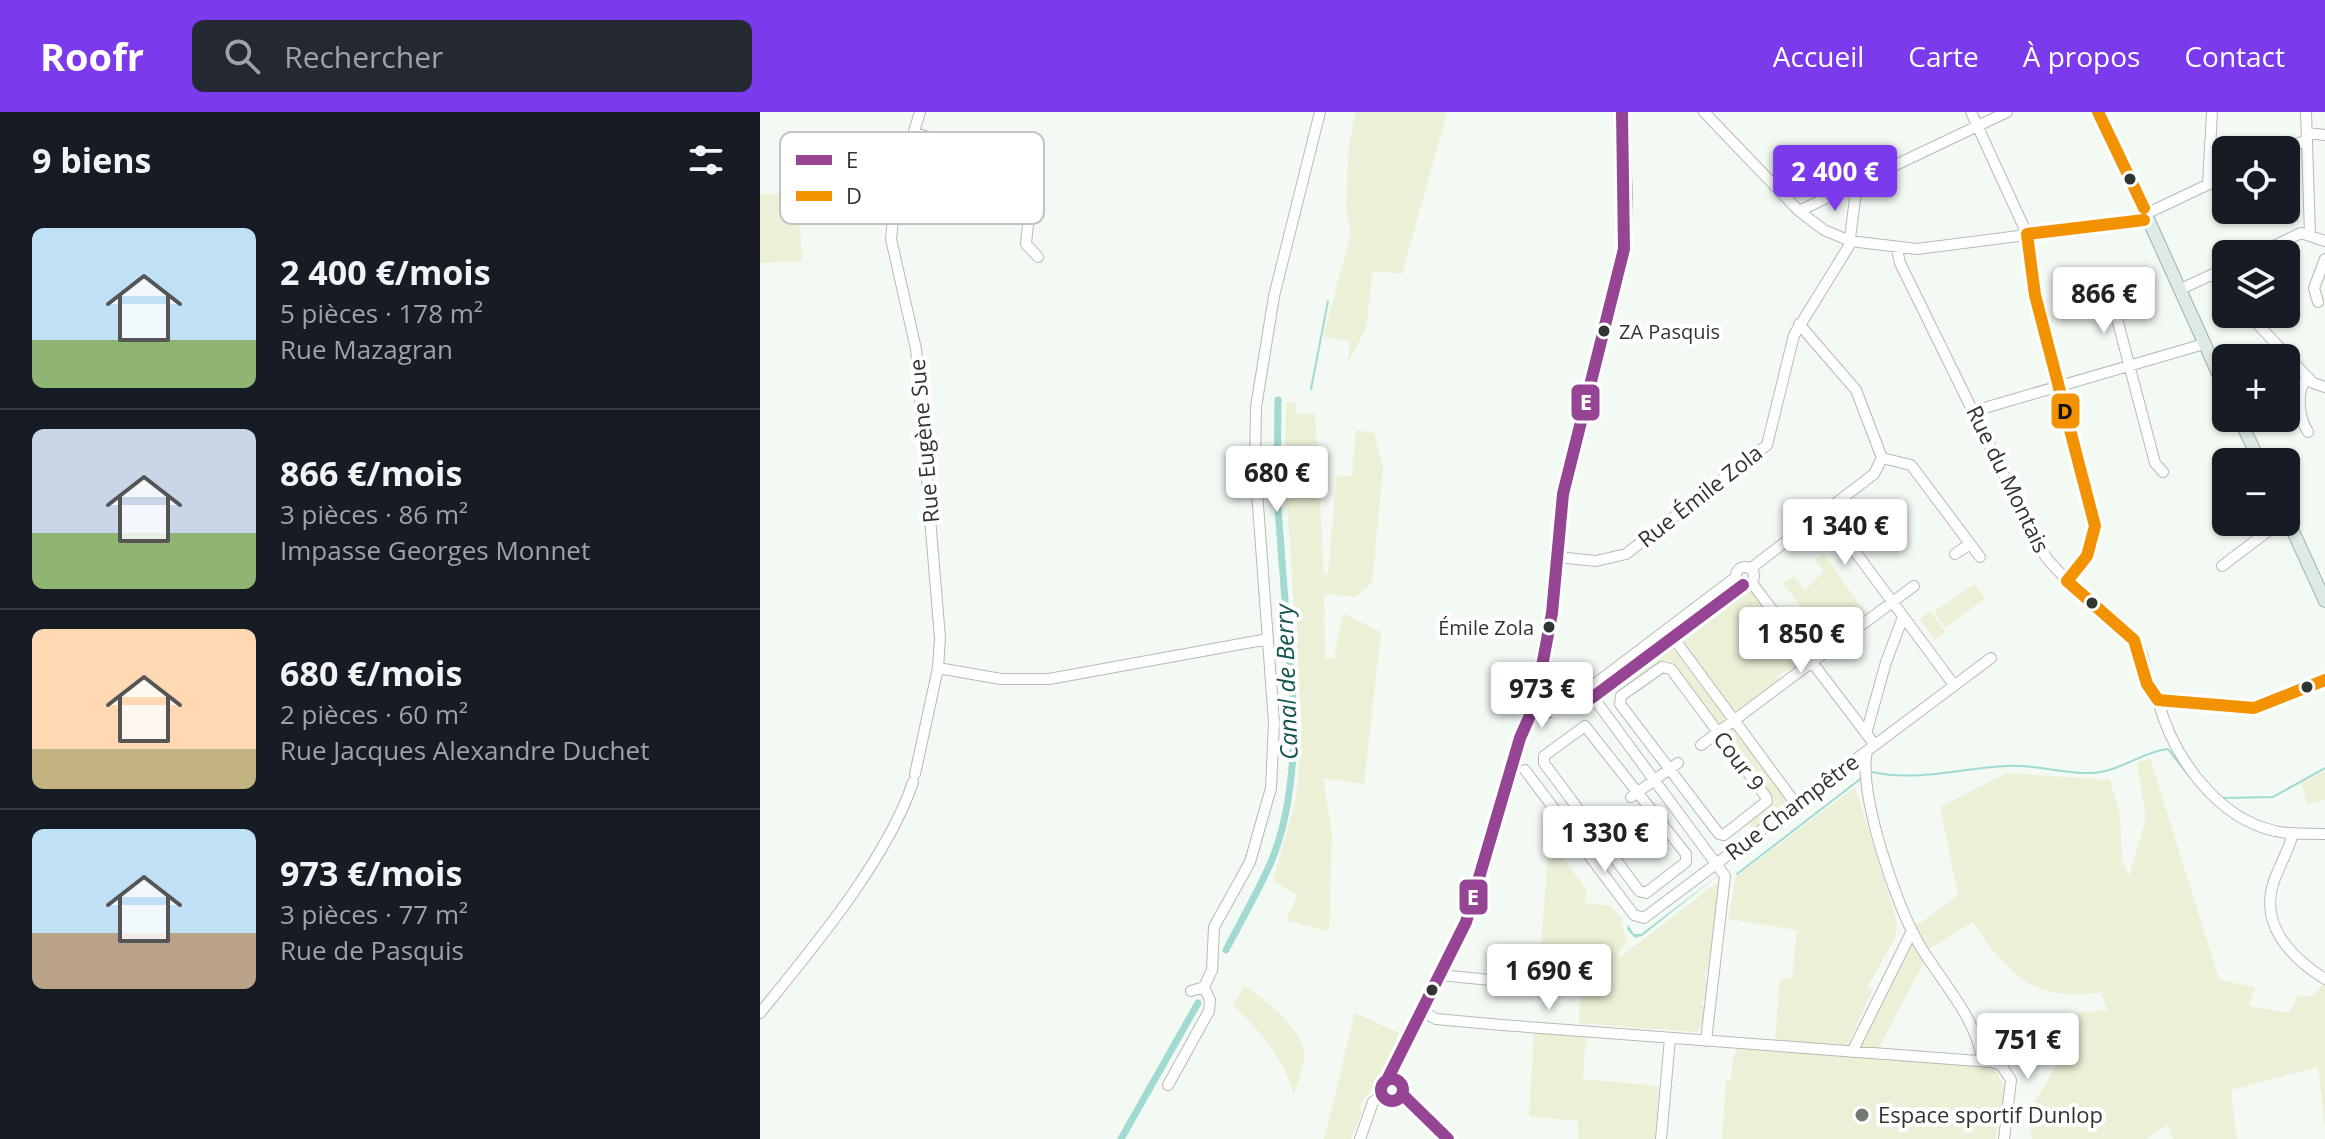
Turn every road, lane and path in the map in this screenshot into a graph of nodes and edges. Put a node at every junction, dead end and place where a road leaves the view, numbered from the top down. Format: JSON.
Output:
{"nodes":[{"id":1,"x":920,"y":112,"type":"edge"},
{"id":2,"x":1320,"y":112,"type":"edge"},
{"id":3,"x":1622,"y":112,"type":"edge"},
{"id":4,"x":1704,"y":112,"type":"edge"},
{"id":5,"x":1971,"y":112,"type":"edge"},
{"id":6,"x":2007,"y":112,"type":"edge"},
{"id":7,"x":2098,"y":112,"type":"edge"},
{"id":8,"x":2212,"y":112,"type":"edge"},
{"id":9,"x":2306,"y":112,"type":"edge"},
{"id":10,"x":1977,"y":126,"type":"junction"},
{"id":11,"x":914,"y":132,"type":"edge"},
{"id":12,"x":2325,"y":135,"type":"edge"},
{"id":13,"x":2306,"y":136,"type":"junction"},
{"id":14,"x":2300,"y":140,"type":"edge"},
{"id":15,"x":2212,"y":182,"type":"edge"},
{"id":16,"x":1857,"y":183,"type":"junction"},
{"id":17,"x":2208,"y":184,"type":"junction"},
{"id":18,"x":1799,"y":211,"type":"junction"},
{"id":19,"x":2147,"y":214,"type":"junction"},
{"id":20,"x":891,"y":224,"type":"edge"},
{"id":21,"x":1028,"y":224,"type":"edge"},
{"id":22,"x":2027,"y":234,"type":"junction"},
{"id":23,"x":2310,"y":234,"type":"junction"},
{"id":24,"x":2286,"y":240,"type":"edge"},
{"id":25,"x":1850,"y":241,"type":"junction"},
{"id":26,"x":2325,"y":241,"type":"edge"},
{"id":27,"x":1897,"y":249,"type":"junction"},
{"id":28,"x":1038,"y":257,"type":"dead end"},
{"id":29,"x":2325,"y":259,"type":"edge"},
{"id":30,"x":2212,"y":274,"type":"edge"},
{"id":31,"x":2181,"y":289,"type":"junction"},
{"id":32,"x":2111,"y":296,"type":"dead end"},
{"id":33,"x":2318,"y":302,"type":"dead end"},
{"id":34,"x":1799,"y":324,"type":"junction"},
{"id":35,"x":2261,"y":328,"type":"edge"},
{"id":36,"x":2204,"y":344,"type":"junction"},
{"id":37,"x":2212,"y":361,"type":"edge"},
{"id":38,"x":2130,"y":366,"type":"junction"},
{"id":39,"x":2308,"y":377,"type":"junction"},
{"id":40,"x":2060,"y":386,"type":"junction"},
{"id":41,"x":2325,"y":387,"type":"edge"},
{"id":42,"x":1974,"y":411,"type":"junction"},
{"id":43,"x":2308,"y":432,"type":"dead end"},
{"id":44,"x":1882,"y":458,"type":"junction"},
{"id":45,"x":2163,"y":472,"type":"dead end"},
{"id":46,"x":1825,"y":511,"type":"junction"},
{"id":47,"x":2262,"y":536,"type":"edge"},
{"id":48,"x":2295,"y":536,"type":"edge"},
{"id":49,"x":1970,"y":544,"type":"junction"},
{"id":50,"x":1955,"y":554,"type":"dead end"},
{"id":51,"x":1557,"y":557,"type":"junction"},
{"id":52,"x":1980,"y":557,"type":"dead end"},
{"id":53,"x":2222,"y":566,"type":"dead end"},
{"id":54,"x":1750,"y":569,"type":"junction"},
{"id":55,"x":1743,"y":581,"type":"junction"},
{"id":56,"x":2067,"y":581,"type":"junction"},
{"id":57,"x":1914,"y":586,"type":"dead end"},
{"id":58,"x":2325,"y":601,"type":"edge"},
{"id":59,"x":1892,"y":602,"type":"junction"},
{"id":60,"x":1903,"y":617,"type":"junction"},
{"id":61,"x":1863,"y":624,"type":"dead end"},
{"id":62,"x":1670,"y":634,"type":"junction"},
{"id":63,"x":1268,"y":639,"type":"junction"},
{"id":64,"x":1843,"y":639,"type":"dead end"},
{"id":65,"x":1991,"y":658,"type":"dead end"},
{"id":66,"x":1813,"y":662,"type":"junction"},
{"id":67,"x":938,"y":668,"type":"junction"},
{"id":68,"x":2325,"y":680,"type":"edge"},
{"id":69,"x":1954,"y":685,"type":"junction"},
{"id":70,"x":1593,"y":697,"type":"junction"},
{"id":71,"x":2158,"y":700,"type":"junction"},
{"id":72,"x":1545,"y":701,"type":"junction"},
{"id":73,"x":1734,"y":720,"type":"junction"},
{"id":74,"x":1718,"y":732,"type":"junction"},
{"id":75,"x":1866,"y":734,"type":"junction"},
{"id":76,"x":1701,"y":745,"type":"dead end"},
{"id":77,"x":1871,"y":748,"type":"junction"},
{"id":78,"x":1673,"y":766,"type":"junction"},
{"id":79,"x":1525,"y":770,"type":"dead end"},
{"id":80,"x":1655,"y":780,"type":"junction"},
{"id":81,"x":1635,"y":795,"type":"junction"},
{"id":82,"x":1796,"y":804,"type":"junction"},
{"id":83,"x":1596,"y":824,"type":"junction"},
{"id":84,"x":2293,"y":833,"type":"junction"},
{"id":85,"x":2325,"y":834,"type":"edge"},
{"id":86,"x":1576,"y":838,"type":"junction"},
{"id":87,"x":1717,"y":863,"type":"junction"},
{"id":88,"x":1912,"y":931,"type":"junction"},
{"id":89,"x":1440,"y":975,"type":"junction"},
{"id":90,"x":2325,"y":979,"type":"edge"},
{"id":91,"x":1204,"y":987,"type":"junction"},
{"id":92,"x":1573,"y":988,"type":"dead end"},
{"id":93,"x":1191,"y":991,"type":"dead end"},
{"id":94,"x":1421,"y":1011,"type":"junction"},
{"id":95,"x":760,"y":1013,"type":"edge"},
{"id":96,"x":1670,"y":1038,"type":"junction"},
{"id":97,"x":1706,"y":1041,"type":"junction"},
{"id":98,"x":1852,"y":1052,"type":"junction"},
{"id":99,"x":1982,"y":1061,"type":"junction"},
{"id":100,"x":1168,"y":1085,"type":"dead end"},
{"id":101,"x":1397,"y":1089,"type":"junction"},
{"id":102,"x":1382,"y":1095,"type":"joint"},
{"id":103,"x":1360,"y":1139,"type":"edge"},
{"id":104,"x":1448,"y":1139,"type":"edge"},
{"id":105,"x":1661,"y":1139,"type":"edge"},
{"id":106,"x":2004,"y":1139,"type":"edge"}],
"edges":[{"from":1,"to":11,"type":"street","name":"Rue Eugène Sue"},
{"from":2,"to":63,"type":"street"},
{"from":3,"to":51,"type":"main road"},
{"from":4,"to":18,"type":"street"},
{"from":5,"to":10,"type":"street"},
{"from":6,"to":10,"type":"street"},
{"from":7,"to":19,"type":"main road"},
{"from":8,"to":17,"type":"street"},
{"from":9,"to":13,"type":"street"},
{"from":10,"to":16,"type":"street"},
{"from":10,"to":22,"type":"street"},
{"from":12,"to":13,"type":"street"},
{"from":13,"to":14,"type":"street"},
{"from":13,"to":23,"type":"street"},
{"from":15,"to":17,"type":"street"},
{"from":16,"to":18,"type":"street"},
{"from":16,"to":25,"type":"street"},
{"from":17,"to":19,"type":"street"},
{"from":18,"to":25,"type":"street"},
{"from":19,"to":22,"type":"street"},
{"from":19,"to":31,"type":"main road"},
{"from":20,"to":67,"type":"street","name":"Rue Eugène Sue"},
{"from":21,"to":28,"type":"street"},
{"from":22,"to":27,"type":"street"},
{"from":22,"to":40,"type":"street"},
{"from":23,"to":24,"type":"street"},
{"from":23,"to":26,"type":"street"},
{"from":25,"to":27,"type":"street"},
{"from":25,"to":34,"type":"street","name":"Rue Émile Zola"},
{"from":27,"to":42,"type":"street","name":"Rue du Montais"},
{"from":29,"to":33,"type":"street"},
{"from":30,"to":31,"type":"street"},
{"from":31,"to":36,"type":"main road"},
{"from":32,"to":38,"type":"street"},
{"from":34,"to":44,"type":"street"},
{"from":34,"to":51,"type":"street","name":"Rue Émile Zola"},
{"from":35,"to":39,"type":"street"},
{"from":36,"to":37,"type":"main road"},
{"from":36,"to":38,"type":"street"},
{"from":38,"to":40,"type":"street"},
{"from":38,"to":45,"type":"street"},
{"from":39,"to":41,"type":"street"},
{"from":39,"to":43,"type":"street"},
{"from":40,"to":42,"type":"street"},
{"from":40,"to":56,"type":"street"},
{"from":42,"to":56,"type":"street","name":"Rue du Montais"},
{"from":44,"to":46,"type":"street"},
{"from":44,"to":49,"type":"street"},
{"from":46,"to":54,"type":"street"},
{"from":46,"to":59,"type":"street"},
{"from":47,"to":53,"type":"street"},
{"from":48,"to":58,"type":"main road"},
{"from":49,"to":50,"type":"street"},
{"from":49,"to":52,"type":"street"},
{"from":51,"to":72,"type":"main road"},
{"from":54,"to":55,"type":"street"},
{"from":54,"to":55,"type":"street"},
{"from":55,"to":62,"type":"street"},
{"from":55,"to":66,"type":"street"},
{"from":56,"to":71,"type":"street","name":"Rue du Montais"},
{"from":57,"to":59,"type":"street"},
{"from":59,"to":60,"type":"street"},
{"from":59,"to":61,"type":"street"},
{"from":60,"to":69,"type":"street"},
{"from":60,"to":75,"type":"street"},
{"from":62,"to":70,"type":"street"},
{"from":62,"to":72,"type":"street"},
{"from":62,"to":73,"type":"street"},
{"from":63,"to":67,"type":"street"},
{"from":63,"to":91,"type":"street"},
{"from":64,"to":66,"type":"street"},
{"from":65,"to":69,"type":"street","name":"Rue Champêtre"},
{"from":66,"to":73,"type":"street"},
{"from":66,"to":75,"type":"street"},
{"from":67,"to":95,"type":"street","name":"Rue Eugène Sue"},
{"from":68,"to":71,"type":"street"},
{"from":69,"to":77,"type":"street","name":"Rue Champêtre"},
{"from":70,"to":72,"type":"street"},
{"from":70,"to":80,"type":"street"},
{"from":71,"to":84,"type":"street","name":"Rue du Montais"},
{"from":72,"to":89,"type":"main road"},
{"from":73,"to":74,"type":"street"},
{"from":73,"to":82,"type":"street"},
{"from":74,"to":76,"type":"street"},
{"from":74,"to":78,"type":"street","name":"Cour 9"},
{"from":74,"to":78,"type":"street","name":"Cour 9"},
{"from":75,"to":77,"type":"street"},
{"from":77,"to":82,"type":"street","name":"Rue Champêtre"},
{"from":77,"to":88,"type":"street"},
{"from":78,"to":80,"type":"street"},
{"from":79,"to":86,"type":"street"},
{"from":80,"to":81,"type":"street"},
{"from":80,"to":87,"type":"street"},
{"from":81,"to":83,"type":"street"},
{"from":81,"to":83,"type":"street"},
{"from":82,"to":87,"type":"street","name":"Rue Champêtre"},
{"from":83,"to":86,"type":"street"},
{"from":84,"to":85,"type":"street","name":"Rue du Montais"},
{"from":84,"to":90,"type":"street"},
{"from":86,"to":87,"type":"street","name":"Rue Champêtre"},
{"from":87,"to":97,"type":"street"},
{"from":88,"to":98,"type":"street"},
{"from":88,"to":99,"type":"street"},
{"from":89,"to":92,"type":"street"},
{"from":89,"to":94,"type":"main road"},
{"from":91,"to":93,"type":"street"},
{"from":91,"to":100,"type":"street"},
{"from":94,"to":96,"type":"street"},
{"from":94,"to":101,"type":"main road"},
{"from":96,"to":97,"type":"street"},
{"from":96,"to":105,"type":"street"},
{"from":97,"to":98,"type":"street"},
{"from":98,"to":99,"type":"street"},
{"from":99,"to":106,"type":"street"},
{"from":101,"to":102,"type":"main road"},
{"from":101,"to":104,"type":"main road"},
{"from":102,"to":103,"type":"street"}]}
